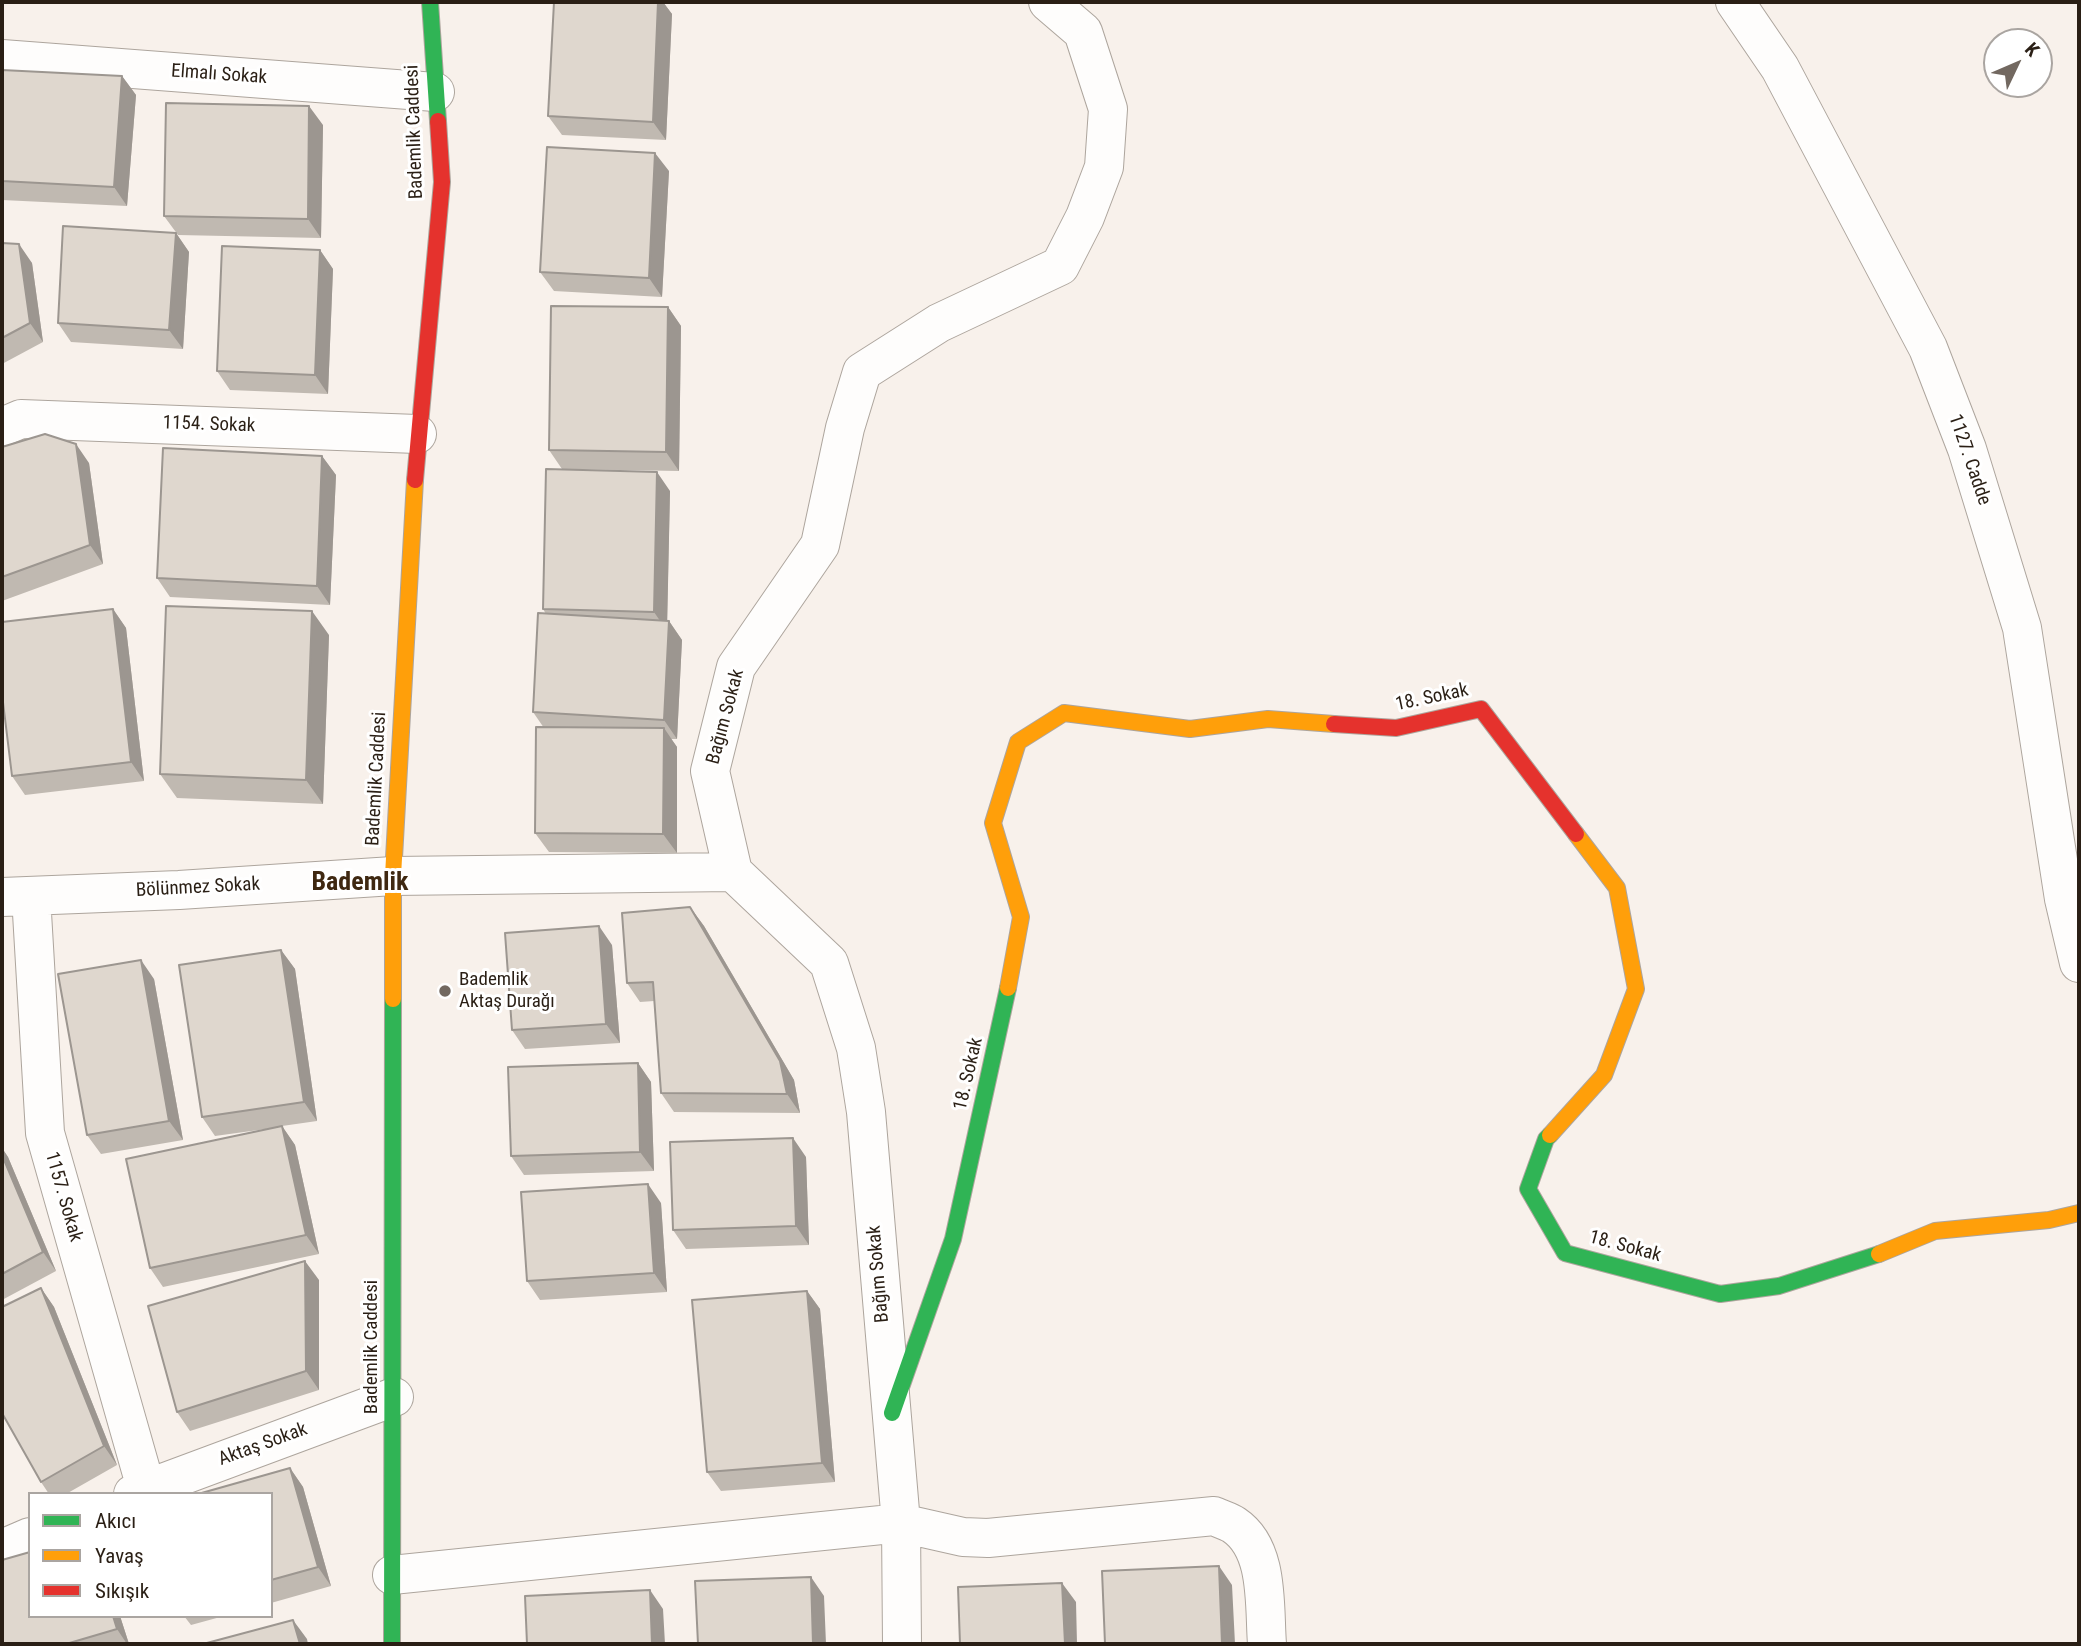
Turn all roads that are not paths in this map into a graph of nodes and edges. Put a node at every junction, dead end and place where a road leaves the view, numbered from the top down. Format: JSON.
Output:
{"nodes":[{"id":1,"x":430,"y":2,"type":"edge"},
{"id":2,"x":1048,"y":2,"type":"edge"},
{"id":3,"x":1735,"y":2,"type":"edge"},
{"id":4,"x":2,"y":59,"type":"edge"},
{"id":5,"x":436,"y":92,"type":"junction"},
{"id":6,"x":2,"y":428,"type":"edge"},
{"id":7,"x":417,"y":434,"type":"junction"},
{"id":8,"x":733,"y":872,"type":"junction"},
{"id":9,"x":393,"y":876,"type":"junction"},
{"id":10,"x":16,"y":897,"type":"edge"},
{"id":11,"x":2079,"y":962,"type":"edge"},
{"id":12,"x":2079,"y":1213,"type":"edge"},
{"id":13,"x":394,"y":1397,"type":"junction"},
{"id":14,"x":892,"y":1413,"type":"junction"},
{"id":15,"x":139,"y":1491,"type":"edge"},
{"id":16,"x":901,"y":1523,"type":"junction"},
{"id":17,"x":28,"y":1538,"type":"edge"},
{"id":18,"x":2,"y":1549,"type":"edge"},
{"id":19,"x":392,"y":1575,"type":"junction"},
{"id":20,"x":392,"y":1644,"type":"edge"},
{"id":21,"x":902,"y":1644,"type":"edge"},
{"id":22,"x":1267,"y":1644,"type":"edge"}],
"edges":[{"from":1,"to":5,"type":"street","name":"Bademlik Caddesi"},
{"from":2,"to":8,"type":"street","name":"Bağım Sokak"},
{"from":3,"to":11,"type":"street","name":"1127. Cadde"},
{"from":4,"to":5,"type":"street","name":"Elmalı Sokak"},
{"from":5,"to":7,"type":"street","name":"Bademlik Caddesi"},
{"from":6,"to":7,"type":"street","name":"1154. Sokak"},
{"from":7,"to":9,"type":"street","name":"Bademlik Caddesi"},
{"from":8,"to":9,"type":"street","name":"Bölünmez Sokak"},
{"from":8,"to":14,"type":"street","name":"Bağım Sokak"},
{"from":9,"to":10,"type":"street","name":"Bölünmez Sokak"},
{"from":9,"to":13,"type":"street","name":"Bademlik Caddesi"},
{"from":10,"to":15,"type":"street","name":"1157. Sokak"},
{"from":12,"to":14,"type":"street","name":"18. Sokak"},
{"from":13,"to":15,"type":"street","name":"Aktaş Sokak"},
{"from":13,"to":19,"type":"street","name":"Bademlik Caddesi"},
{"from":14,"to":16,"type":"street","name":"Bağım Sokak"},
{"from":16,"to":19,"type":"street"},
{"from":16,"to":21,"type":"street","name":"Bağım Sokak"},
{"from":16,"to":22,"type":"street"},
{"from":17,"to":18,"type":"street"},
{"from":19,"to":20,"type":"street","name":"Bademlik Caddesi"}]}
